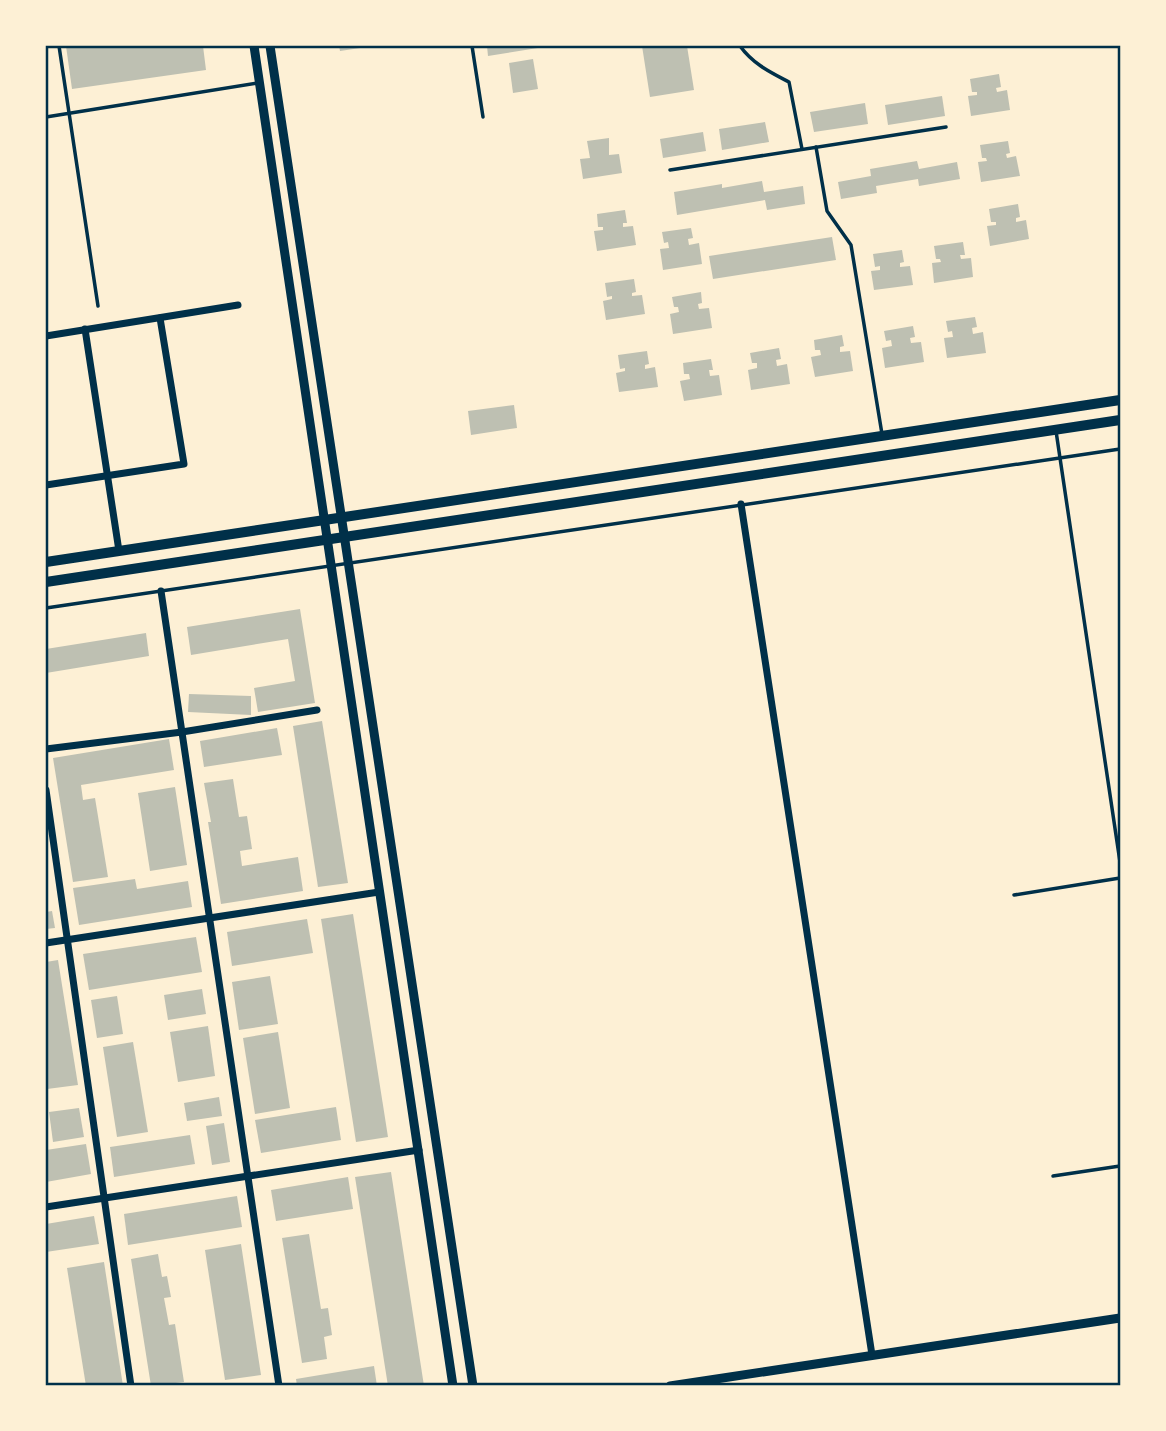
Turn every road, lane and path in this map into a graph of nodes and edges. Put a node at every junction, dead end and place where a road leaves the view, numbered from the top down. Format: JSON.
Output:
{"nodes":[{"id":1,"x":59,"y":46,"type":"edge"},
{"id":2,"x":254,"y":46,"type":"edge"},
{"id":3,"x":270,"y":46,"type":"edge"},
{"id":4,"x":472,"y":46,"type":"edge"},
{"id":5,"x":740,"y":46,"type":"edge"},
{"id":6,"x":260,"y":83,"type":"junction"},
{"id":7,"x":69,"y":113,"type":"junction"},
{"id":8,"x":46,"y":117,"type":"edge"},
{"id":9,"x":483,"y":117,"type":"dead end"},
{"id":10,"x":946,"y":127,"type":"dead end"},
{"id":11,"x":816,"y":147,"type":"junction"},
{"id":12,"x":802,"y":149,"type":"junction"},
{"id":13,"x":670,"y":170,"type":"dead end"},
{"id":14,"x":98,"y":306,"type":"dead end"},
{"id":15,"x":238,"y":306,"type":"dead end"},
{"id":16,"x":159,"y":318,"type":"junction"},
{"id":17,"x":85,"y":330,"type":"junction"},
{"id":18,"x":46,"y":335,"type":"edge"},
{"id":19,"x":1121,"y":400,"type":"edge"},
{"id":20,"x":1121,"y":419,"type":"edge"},
{"id":21,"x":1055,"y":429,"type":"junction"},
{"id":22,"x":882,"y":436,"type":"junction"},
{"id":23,"x":1121,"y":449,"type":"edge"},
{"id":24,"x":1060,"y":458,"type":"junction"},
{"id":25,"x":107,"y":475,"type":"junction"},
{"id":26,"x":46,"y":485,"type":"edge"},
{"id":27,"x":741,"y":504,"type":"junction"},
{"id":28,"x":342,"y":517,"type":"junction"},
{"id":29,"x":324,"y":520,"type":"junction"},
{"id":30,"x":345,"y":537,"type":"junction"},
{"id":31,"x":326,"y":539,"type":"junction"},
{"id":32,"x":119,"y":551,"type":"junction"},
{"id":33,"x":46,"y":562,"type":"edge"},
{"id":34,"x":349,"y":563,"type":"junction"},
{"id":35,"x":330,"y":566,"type":"junction"},
{"id":36,"x":46,"y":582,"type":"edge"},
{"id":37,"x":161,"y":591,"type":"junction"},
{"id":38,"x":46,"y":608,"type":"edge"},
{"id":39,"x":317,"y":710,"type":"dead end"},
{"id":40,"x":182,"y":732,"type":"junction"},
{"id":41,"x":46,"y":749,"type":"edge"},
{"id":42,"x":46,"y":790,"type":"edge"},
{"id":43,"x":1121,"y":862,"type":"edge"},
{"id":44,"x":1121,"y":878,"type":"edge"},
{"id":45,"x":379,"y":892,"type":"junction"},
{"id":46,"x":1014,"y":895,"type":"dead end"},
{"id":47,"x":209,"y":918,"type":"junction"},
{"id":48,"x":67,"y":940,"type":"junction"},
{"id":49,"x":46,"y":943,"type":"edge"},
{"id":50,"x":419,"y":1150,"type":"junction"},
{"id":51,"x":1121,"y":1166,"type":"edge"},
{"id":52,"x":1053,"y":1176,"type":"dead end"},
{"id":53,"x":248,"y":1177,"type":"junction"},
{"id":54,"x":104,"y":1199,"type":"junction"},
{"id":55,"x":46,"y":1207,"type":"edge"},
{"id":56,"x":1121,"y":1318,"type":"edge"},
{"id":57,"x":872,"y":1355,"type":"junction"},
{"id":58,"x":701,"y":1383,"type":"edge"},
{"id":59,"x":131,"y":1385,"type":"edge"},
{"id":60,"x":279,"y":1385,"type":"edge"},
{"id":61,"x":453,"y":1385,"type":"edge"},
{"id":62,"x":473,"y":1385,"type":"edge"},
{"id":63,"x":670,"y":1385,"type":"edge"}],
"edges":[{"from":1,"to":7,"type":"lane"},
{"from":2,"to":6,"type":"street"},
{"from":3,"to":28,"type":"street"},
{"from":4,"to":9,"type":"lane"},
{"from":5,"to":12,"type":"lane"},
{"from":6,"to":7,"type":"lane"},
{"from":6,"to":29,"type":"street"},
{"from":7,"to":8,"type":"lane"},
{"from":7,"to":14,"type":"lane"},
{"from":10,"to":11,"type":"lane"},
{"from":11,"to":12,"type":"lane"},
{"from":11,"to":22,"type":"lane"},
{"from":12,"to":13,"type":"lane"},
{"from":15,"to":16,"type":"street"},
{"from":16,"to":17,"type":"street"},
{"from":16,"to":25,"type":"street"},
{"from":17,"to":18,"type":"street"},
{"from":17,"to":25,"type":"street"},
{"from":19,"to":22,"type":"main road"},
{"from":20,"to":21,"type":"main road"},
{"from":21,"to":24,"type":"lane"},
{"from":21,"to":30,"type":"main road"},
{"from":22,"to":28,"type":"main road"},
{"from":23,"to":24,"type":"lane"},
{"from":24,"to":27,"type":"lane"},
{"from":24,"to":43,"type":"lane"},
{"from":25,"to":26,"type":"street"},
{"from":25,"to":32,"type":"street"},
{"from":27,"to":34,"type":"lane"},
{"from":27,"to":57,"type":"street"},
{"from":28,"to":29,"type":"main road"},
{"from":28,"to":30,"type":"street"},
{"from":29,"to":31,"type":"street"},
{"from":29,"to":32,"type":"main road"},
{"from":30,"to":31,"type":"main road"},
{"from":30,"to":34,"type":"street"},
{"from":31,"to":35,"type":"street"},
{"from":31,"to":36,"type":"main road"},
{"from":32,"to":33,"type":"main road"},
{"from":34,"to":35,"type":"lane"},
{"from":34,"to":62,"type":"street"},
{"from":35,"to":37,"type":"lane"},
{"from":35,"to":45,"type":"street"},
{"from":37,"to":38,"type":"lane"},
{"from":37,"to":40,"type":"street"},
{"from":39,"to":40,"type":"street"},
{"from":40,"to":41,"type":"street"},
{"from":40,"to":47,"type":"street"},
{"from":42,"to":48,"type":"street"},
{"from":44,"to":46,"type":"lane"},
{"from":45,"to":47,"type":"street"},
{"from":45,"to":50,"type":"street"},
{"from":47,"to":48,"type":"street"},
{"from":47,"to":53,"type":"street"},
{"from":48,"to":49,"type":"street"},
{"from":48,"to":54,"type":"street"},
{"from":50,"to":53,"type":"street"},
{"from":50,"to":61,"type":"street"},
{"from":51,"to":52,"type":"lane"},
{"from":53,"to":54,"type":"street"},
{"from":53,"to":60,"type":"street"},
{"from":54,"to":55,"type":"street"},
{"from":54,"to":59,"type":"street"},
{"from":56,"to":57,"type":"street"},
{"from":57,"to":58,"type":"street"},
{"from":58,"to":63,"type":"street"}]}
